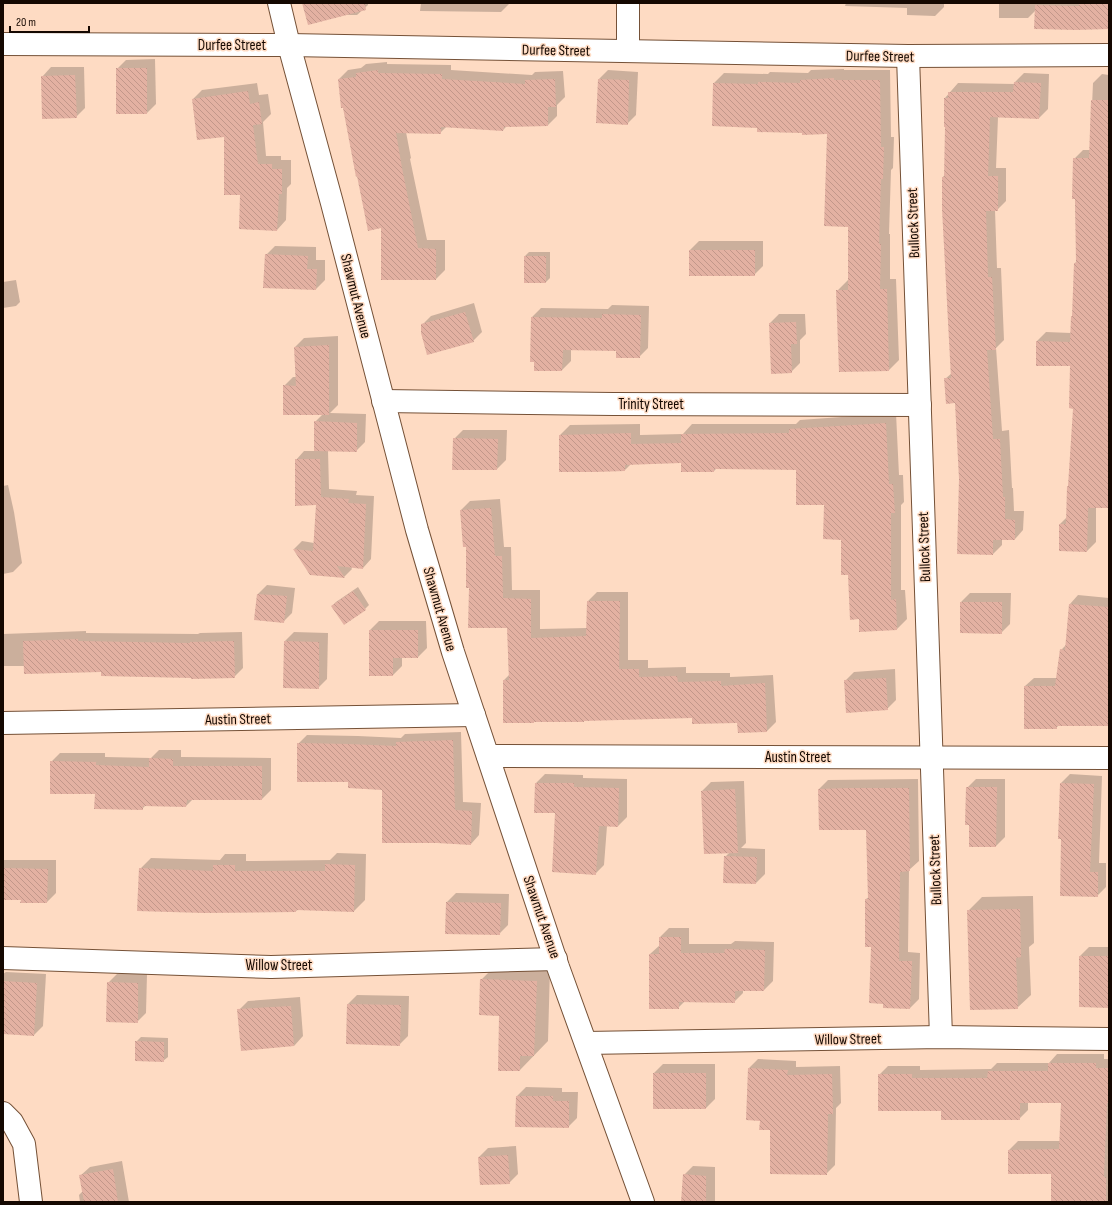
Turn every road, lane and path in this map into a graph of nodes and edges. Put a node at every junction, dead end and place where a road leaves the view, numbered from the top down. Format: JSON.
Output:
{"nodes":[{"id":1,"x":279,"y":3,"type":"edge"},
{"id":2,"x":628,"y":3,"type":"edge"},
{"id":3,"x":3,"y":44,"type":"edge"},
{"id":4,"x":289,"y":45,"type":"junction"},
{"id":5,"x":628,"y":51,"type":"junction"},
{"id":6,"x":1109,"y":55,"type":"edge"},
{"id":7,"x":908,"y":56,"type":"junction"},
{"id":8,"x":383,"y":401,"type":"junction"},
{"id":9,"x":920,"y":405,"type":"junction"},
{"id":10,"x":474,"y":715,"type":"junction"},
{"id":11,"x":3,"y":723,"type":"edge"},
{"id":12,"x":488,"y":756,"type":"junction"},
{"id":13,"x":932,"y":757,"type":"junction"},
{"id":14,"x":1109,"y":758,"type":"edge"},
{"id":15,"x":3,"y":958,"type":"edge"},
{"id":16,"x":556,"y":959,"type":"junction"},
{"id":17,"x":941,"y":1037,"type":"junction"},
{"id":18,"x":1109,"y":1039,"type":"edge"},
{"id":19,"x":586,"y":1043,"type":"junction"},
{"id":20,"x":3,"y":1113,"type":"edge"},
{"id":21,"x":31,"y":1202,"type":"edge"},
{"id":22,"x":643,"y":1202,"type":"edge"}],
"edges":[{"from":1,"to":4,"type":"street","name":"Shawmut Avenue"},
{"from":2,"to":5,"type":"street"},
{"from":3,"to":4,"type":"street","name":"Durfee Street"},
{"from":4,"to":5,"type":"street","name":"Durfee Street"},
{"from":4,"to":8,"type":"street","name":"Shawmut Avenue"},
{"from":5,"to":7,"type":"street","name":"Durfee Street"},
{"from":6,"to":7,"type":"street","name":"Durfee Street"},
{"from":7,"to":9,"type":"street","name":"Bullock Street"},
{"from":8,"to":9,"type":"street","name":"Trinity Street"},
{"from":8,"to":10,"type":"street","name":"Shawmut Avenue"},
{"from":9,"to":13,"type":"street","name":"Bullock Street"},
{"from":10,"to":11,"type":"street","name":"Austin Street"},
{"from":10,"to":12,"type":"street","name":"Shawmut Avenue"},
{"from":12,"to":13,"type":"street","name":"Austin Street"},
{"from":12,"to":16,"type":"street","name":"Shawmut Avenue"},
{"from":13,"to":14,"type":"street","name":"Austin Street"},
{"from":13,"to":17,"type":"street","name":"Bullock Street"},
{"from":15,"to":16,"type":"street","name":"Willow Street"},
{"from":16,"to":19,"type":"street","name":"Shawmut Avenue"},
{"from":17,"to":18,"type":"street","name":"Willow Street"},
{"from":17,"to":19,"type":"street","name":"Willow Street"},
{"from":19,"to":22,"type":"street","name":"Shawmut Avenue"},
{"from":20,"to":21,"type":"street"}]}
